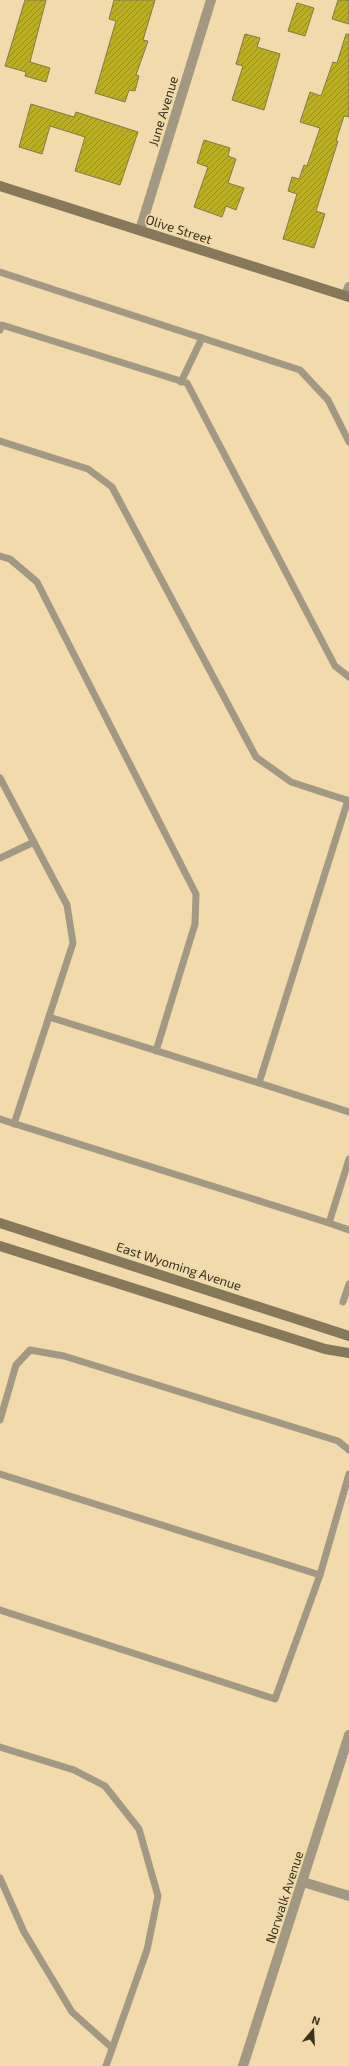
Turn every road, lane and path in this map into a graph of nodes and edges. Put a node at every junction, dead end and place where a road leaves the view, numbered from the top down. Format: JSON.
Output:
{"nodes":[{"id":1,"x":211,"y":0,"type":"edge"},
{"id":2,"x":0,"y":186,"type":"edge"},
{"id":3,"x":140,"y":230,"type":"junction"},
{"id":4,"x":0,"y":272,"type":"edge"},
{"id":5,"x":348,"y":293,"type":"edge"},
{"id":6,"x":0,"y":330,"type":"edge"},
{"id":7,"x":202,"y":338,"type":"junction"},
{"id":8,"x":181,"y":382,"type":"junction"},
{"id":9,"x":0,"y":440,"type":"edge"},
{"id":10,"x":349,"y":442,"type":"edge"},
{"id":11,"x":0,"y":556,"type":"edge"},
{"id":12,"x":349,"y":677,"type":"edge"},
{"id":13,"x":0,"y":778,"type":"edge"},
{"id":14,"x":349,"y":801,"type":"edge"},
{"id":15,"x":34,"y":842,"type":"junction"},
{"id":16,"x":0,"y":858,"type":"edge"},
{"id":17,"x":49,"y":1017,"type":"junction"},
{"id":18,"x":156,"y":1051,"type":"junction"},
{"id":19,"x":259,"y":1083,"type":"junction"},
{"id":20,"x":349,"y":1112,"type":"edge"},
{"id":21,"x":0,"y":1119,"type":"edge"},
{"id":22,"x":14,"y":1124,"type":"junction"},
{"id":23,"x":349,"y":1159,"type":"edge"},
{"id":24,"x":0,"y":1223,"type":"edge"},
{"id":25,"x":329,"y":1223,"type":"junction"},
{"id":26,"x":349,"y":1230,"type":"edge"},
{"id":27,"x":0,"y":1246,"type":"edge"},
{"id":28,"x":349,"y":1284,"type":"edge"},
{"id":29,"x":343,"y":1302,"type":"dead end"},
{"id":30,"x":349,"y":1336,"type":"edge"},
{"id":31,"x":349,"y":1353,"type":"edge"},
{"id":32,"x":0,"y":1420,"type":"edge"},
{"id":33,"x":349,"y":1450,"type":"edge"},
{"id":34,"x":0,"y":1474,"type":"edge"},
{"id":35,"x":349,"y":1474,"type":"edge"},
{"id":36,"x":320,"y":1575,"type":"junction"},
{"id":37,"x":0,"y":1610,"type":"edge"},
{"id":38,"x":349,"y":1735,"type":"edge"},
{"id":39,"x":0,"y":1747,"type":"edge"},
{"id":40,"x":345,"y":1762,"type":"edge"},
{"id":41,"x":0,"y":1878,"type":"edge"},
{"id":42,"x":303,"y":1882,"type":"junction"},
{"id":43,"x":349,"y":1896,"type":"edge"},
{"id":44,"x":111,"y":2047,"type":"junction"},
{"id":45,"x":106,"y":2066,"type":"edge"},
{"id":46,"x":243,"y":2066,"type":"edge"}],
"edges":[{"from":1,"to":3,"type":"street","name":"June Avenue"},
{"from":2,"to":3,"type":"street","name":"Olive Street"},
{"from":3,"to":5,"type":"street","name":"Olive Street"},
{"from":4,"to":7,"type":"lane"},
{"from":6,"to":8,"type":"lane"},
{"from":7,"to":8,"type":"lane"},
{"from":7,"to":10,"type":"lane"},
{"from":8,"to":12,"type":"lane"},
{"from":9,"to":14,"type":"lane"},
{"from":11,"to":18,"type":"lane"},
{"from":13,"to":15,"type":"lane"},
{"from":14,"to":19,"type":"lane"},
{"from":15,"to":16,"type":"lane"},
{"from":15,"to":17,"type":"lane"},
{"from":17,"to":18,"type":"lane"},
{"from":17,"to":22,"type":"lane"},
{"from":18,"to":19,"type":"lane"},
{"from":19,"to":20,"type":"lane"},
{"from":21,"to":22,"type":"lane"},
{"from":22,"to":25,"type":"lane"},
{"from":23,"to":25,"type":"lane"},
{"from":24,"to":30,"type":"street","name":"East Wyoming Avenue"},
{"from":25,"to":26,"type":"lane"},
{"from":27,"to":31,"type":"street"},
{"from":28,"to":29,"type":"lane"},
{"from":32,"to":33,"type":"lane"},
{"from":34,"to":36,"type":"lane"},
{"from":35,"to":36,"type":"lane"},
{"from":36,"to":37,"type":"lane"},
{"from":38,"to":40,"type":"street","name":"Norwalk Avenue"},
{"from":39,"to":44,"type":"lane"},
{"from":40,"to":42,"type":"street","name":"Norwalk Avenue"},
{"from":41,"to":44,"type":"lane"},
{"from":42,"to":43,"type":"street"},
{"from":42,"to":46,"type":"street","name":"Norwalk Avenue"},
{"from":44,"to":45,"type":"lane"}]}
